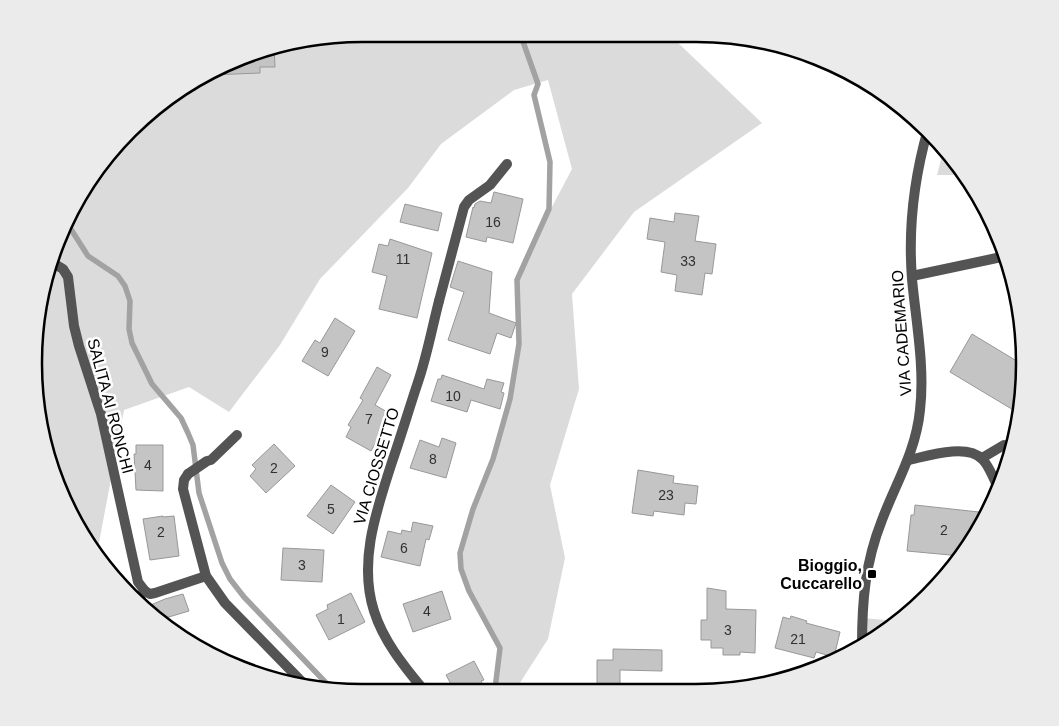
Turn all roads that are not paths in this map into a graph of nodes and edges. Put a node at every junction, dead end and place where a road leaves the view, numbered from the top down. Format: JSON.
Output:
{"nodes":[{"id":1,"x":926,"y":139,"type":"edge"},
{"id":2,"x":507,"y":164,"type":"dead end"},
{"id":3,"x":998,"y":258,"type":"edge"},
{"id":4,"x":58,"y":266,"type":"edge"},
{"id":5,"x":912,"y":276,"type":"junction"},
{"id":6,"x":237,"y":435,"type":"dead end"},
{"id":7,"x":1004,"y":445,"type":"dead end"},
{"id":8,"x":982,"y":458,"type":"junction"},
{"id":9,"x":909,"y":460,"type":"junction"},
{"id":10,"x":994,"y":480,"type":"edge"},
{"id":11,"x":206,"y":576,"type":"junction"},
{"id":12,"x":145,"y":591,"type":"junction"},
{"id":13,"x":141,"y":595,"type":"edge"},
{"id":14,"x":862,"y":637,"type":"edge"},
{"id":15,"x":297,"y":676,"type":"edge"},
{"id":16,"x":419,"y":684,"type":"edge"}],
"edges":[{"from":1,"to":5,"type":"street","name":"VIA CADEMARIO"},
{"from":2,"to":16,"type":"street","name":"VIA CIOSSETTO"},
{"from":3,"to":5,"type":"street"},
{"from":4,"to":12,"type":"street","name":"SALITA AI RONCHI"},
{"from":5,"to":9,"type":"street","name":"VIA CADEMARIO"},
{"from":6,"to":11,"type":"street"},
{"from":7,"to":8,"type":"street"},
{"from":8,"to":9,"type":"street"},
{"from":8,"to":10,"type":"street"},
{"from":9,"to":14,"type":"street","name":"VIA CADEMARIO"},
{"from":11,"to":12,"type":"street"},
{"from":11,"to":15,"type":"street"},
{"from":12,"to":13,"type":"street"}]}
